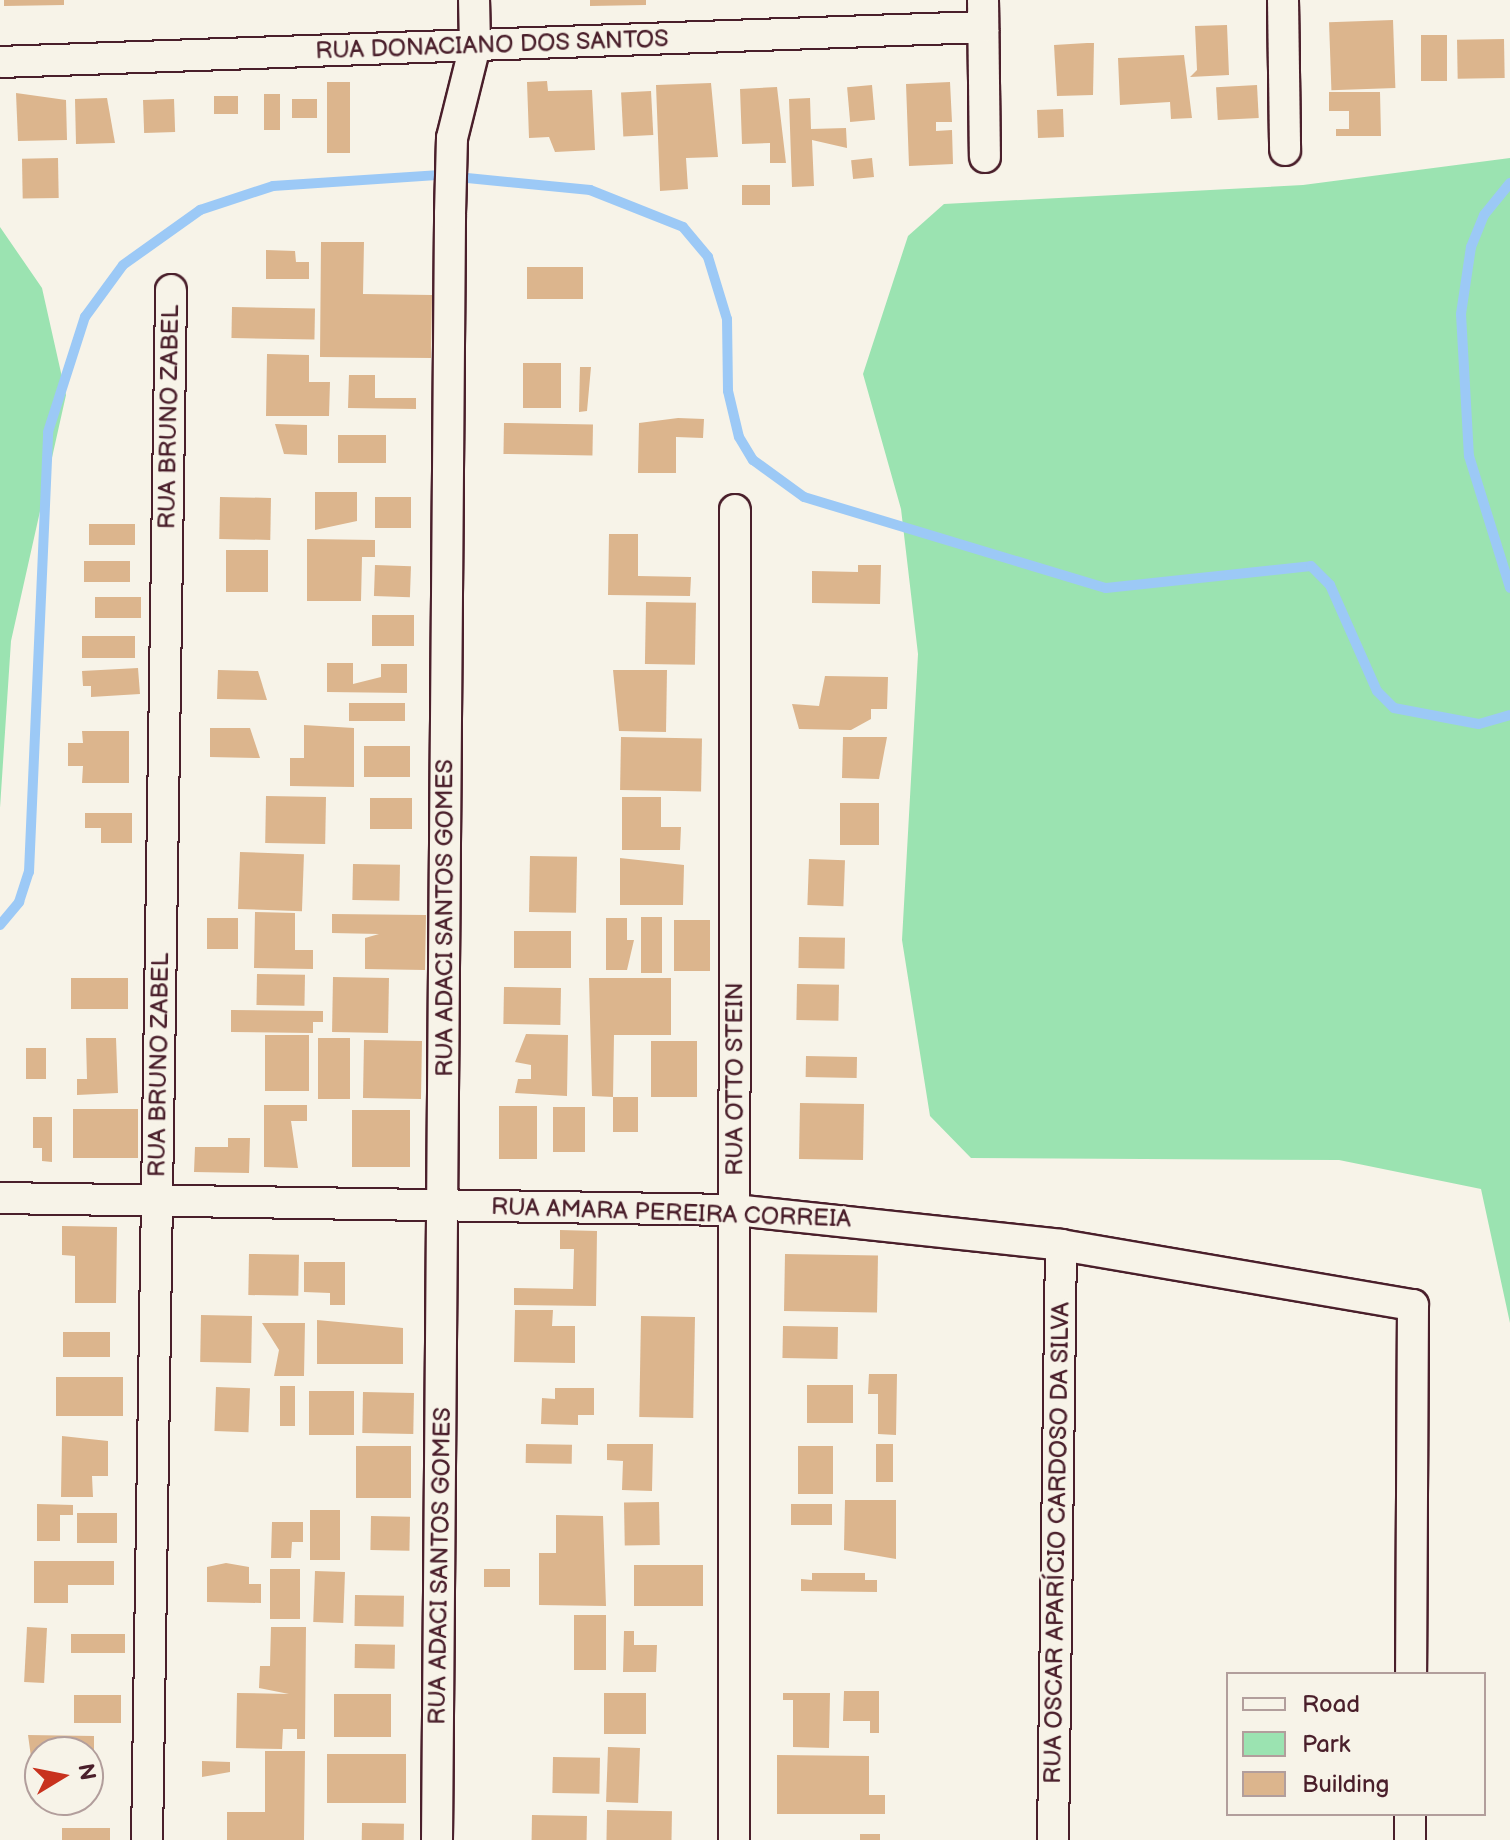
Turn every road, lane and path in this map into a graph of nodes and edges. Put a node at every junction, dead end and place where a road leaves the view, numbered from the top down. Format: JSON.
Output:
{"nodes":[{"id":1,"x":474,"y":0,"type":"edge"},
{"id":2,"x":1283,"y":0,"type":"edge"},
{"id":3,"x":983,"y":14,"type":"edge"},
{"id":4,"x":475,"y":46,"type":"junction"},
{"id":5,"x":0,"y":62,"type":"edge"},
{"id":6,"x":1285,"y":150,"type":"dead end"},
{"id":7,"x":985,"y":157,"type":"dead end"},
{"id":8,"x":171,"y":290,"type":"dead end"},
{"id":9,"x":735,"y":510,"type":"dead end"},
{"id":10,"x":9,"y":1198,"type":"edge"},
{"id":11,"x":157,"y":1202,"type":"junction"},
{"id":12,"x":444,"y":1204,"type":"junction"},
{"id":13,"x":735,"y":1210,"type":"junction"},
{"id":14,"x":1061,"y":1245,"type":"junction"},
{"id":15,"x":1411,"y":1672,"type":"edge"},
{"id":16,"x":1410,"y":1816,"type":"edge"},
{"id":17,"x":147,"y":1840,"type":"edge"},
{"id":18,"x":437,"y":1840,"type":"edge"},
{"id":19,"x":734,"y":1840,"type":"edge"},
{"id":20,"x":1053,"y":1840,"type":"edge"},
{"id":21,"x":1410,"y":1840,"type":"edge"}],
"edges":[{"from":1,"to":4,"type":"street","name":"RUA ADACI SANTOS GOMES"},
{"from":2,"to":6,"type":"street"},
{"from":3,"to":4,"type":"street","name":"RUA DONACIANO DOS SANTOS"},
{"from":3,"to":7,"type":"street"},
{"from":4,"to":5,"type":"street","name":"RUA DONACIANO DOS SANTOS"},
{"from":4,"to":12,"type":"street","name":"RUA ADACI SANTOS GOMES"},
{"from":8,"to":11,"type":"street","name":"RUA BRUNO ZABEL"},
{"from":9,"to":13,"type":"street","name":"RUA OTTO STEIN"},
{"from":10,"to":11,"type":"street","name":"RUA AMARA PEREIRA CORREIA"},
{"from":11,"to":12,"type":"street","name":"RUA AMARA PEREIRA CORREIA"},
{"from":11,"to":17,"type":"street","name":"RUA BRUNO ZABEL"},
{"from":12,"to":13,"type":"street","name":"RUA AMARA PEREIRA CORREIA"},
{"from":12,"to":18,"type":"street","name":"RUA ADACI SANTOS GOMES"},
{"from":13,"to":14,"type":"street","name":"RUA AMARA PEREIRA CORREIA"},
{"from":13,"to":19,"type":"street","name":"RUA OTTO STEIN"},
{"from":14,"to":15,"type":"street","name":"RUA AMARA PEREIRA CORREIA"},
{"from":14,"to":20,"type":"street","name":"RUA OSCAR APARÍCIO CARDOSO DA SILVA"},
{"from":16,"to":21,"type":"street"}]}
